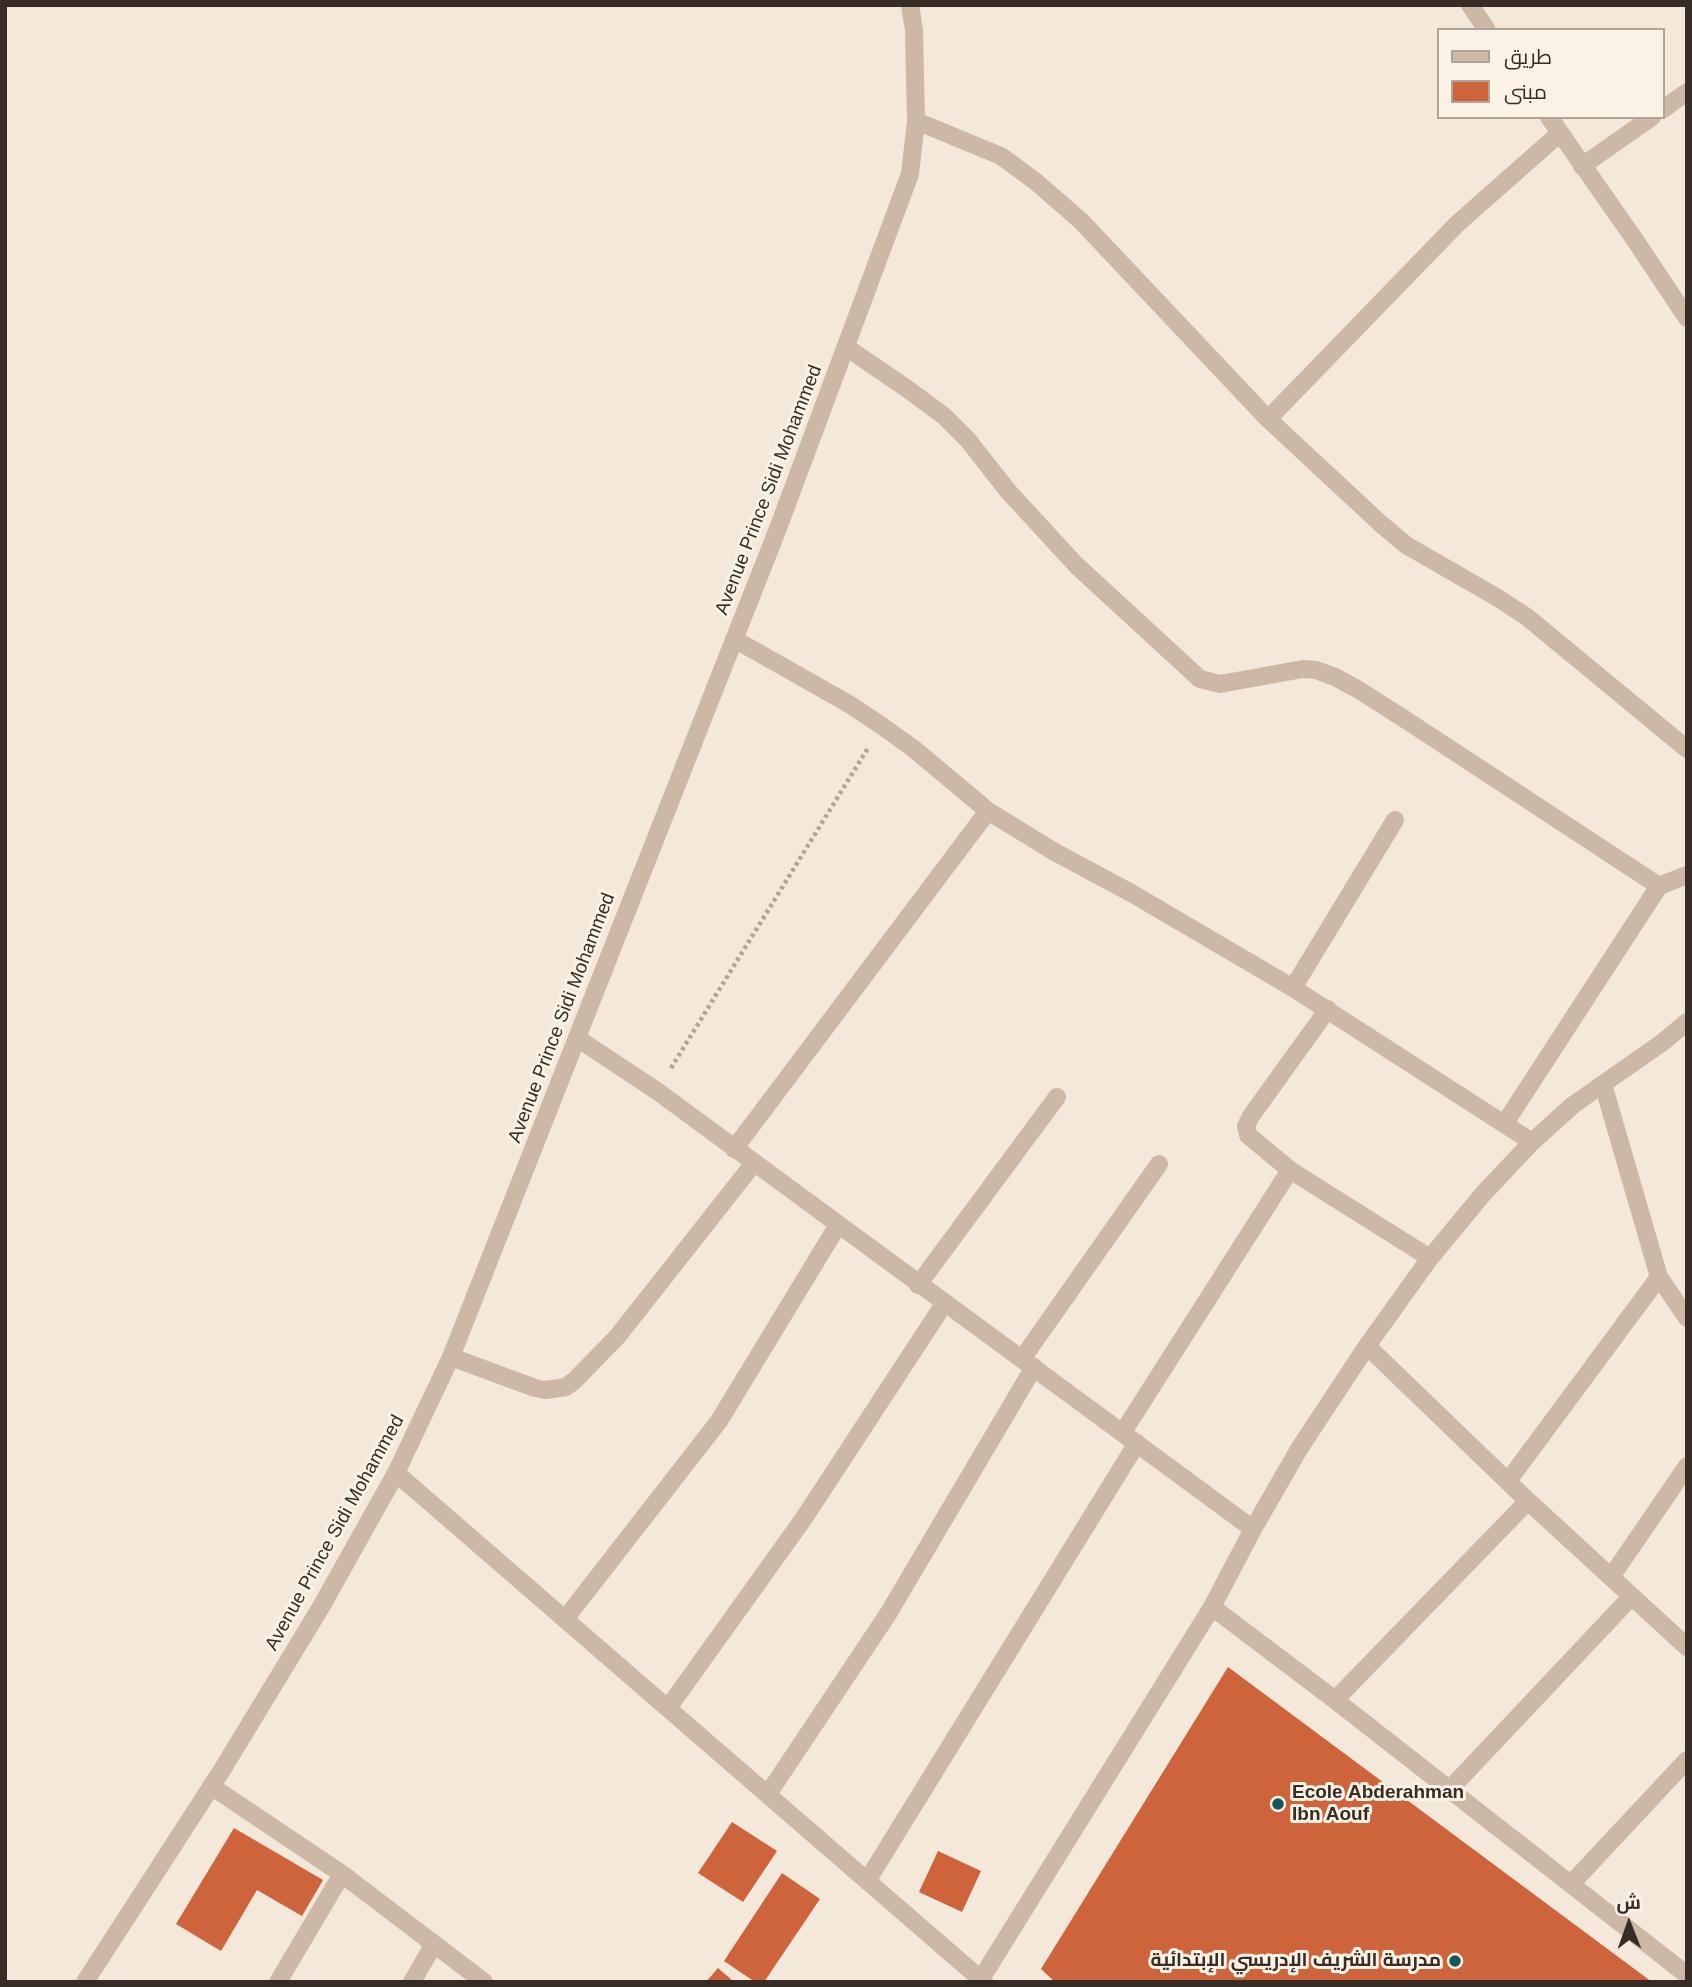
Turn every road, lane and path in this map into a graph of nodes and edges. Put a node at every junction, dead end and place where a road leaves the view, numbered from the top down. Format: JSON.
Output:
{"nodes":[{"id":1,"x":910,"y":5,"type":"edge"},
{"id":2,"x":1470,"y":5,"type":"edge"},
{"id":3,"x":1486,"y":28,"type":"edge"},
{"id":4,"x":1687,"y":92,"type":"edge"},
{"id":5,"x":1664,"y":109,"type":"edge"},
{"id":6,"x":1550,"y":119,"type":"edge"},
{"id":7,"x":1649,"y":119,"type":"edge"},
{"id":8,"x":916,"y":121,"type":"junction"},
{"id":9,"x":1560,"y":133,"type":"junction"},
{"id":10,"x":1582,"y":166,"type":"junction"},
{"id":11,"x":1687,"y":318,"type":"edge"},
{"id":12,"x":846,"y":347,"type":"junction"},
{"id":13,"x":1268,"y":419,"type":"junction"},
{"id":14,"x":734,"y":639,"type":"junction"},
{"id":15,"x":882,"y":726,"type":"junction"},
{"id":16,"x":1687,"y":749,"type":"edge"},
{"id":17,"x":988,"y":811,"type":"junction"},
{"id":18,"x":1395,"y":820,"type":"dead end"},
{"id":19,"x":1687,"y":875,"type":"edge"},
{"id":20,"x":1659,"y":886,"type":"junction"},
{"id":21,"x":1293,"y":988,"type":"junction"},
{"id":22,"x":1328,"y":1009,"type":"junction"},
{"id":23,"x":1687,"y":1022,"type":"edge"},
{"id":24,"x":577,"y":1038,"type":"junction"},
{"id":25,"x":1603,"y":1084,"type":"junction"},
{"id":26,"x":657,"y":1091,"type":"junction"},
{"id":27,"x":1057,"y":1097,"type":"dead end"},
{"id":28,"x":1505,"y":1124,"type":"junction"},
{"id":29,"x":1532,"y":1142,"type":"junction"},
{"id":30,"x":734,"y":1149,"type":"junction"},
{"id":31,"x":754,"y":1163,"type":"junction"},
{"id":32,"x":1159,"y":1164,"type":"dead end"},
{"id":33,"x":1290,"y":1170,"type":"junction"},
{"id":34,"x":838,"y":1224,"type":"junction"},
{"id":35,"x":1430,"y":1258,"type":"junction"},
{"id":36,"x":1658,"y":1277,"type":"junction"},
{"id":37,"x":918,"y":1285,"type":"junction"},
{"id":38,"x":944,"y":1304,"type":"junction"},
{"id":39,"x":1687,"y":1318,"type":"edge"},
{"id":40,"x":1367,"y":1346,"type":"junction"},
{"id":41,"x":451,"y":1357,"type":"junction"},
{"id":42,"x":1028,"y":1363,"type":"junction"},
{"id":43,"x":1130,"y":1437,"type":"junction"},
{"id":44,"x":1687,"y":1466,"type":"edge"},
{"id":45,"x":396,"y":1473,"type":"junction"},
{"id":46,"x":1508,"y":1481,"type":"junction"},
{"id":47,"x":1528,"y":1500,"type":"junction"},
{"id":48,"x":1253,"y":1530,"type":"junction"},
{"id":49,"x":1611,"y":1577,"type":"junction"},
{"id":50,"x":1632,"y":1596,"type":"junction"},
{"id":51,"x":1212,"y":1607,"type":"junction"},
{"id":52,"x":565,"y":1619,"type":"junction"},
{"id":53,"x":1687,"y":1647,"type":"edge"},
{"id":54,"x":1335,"y":1700,"type":"junction"},
{"id":55,"x":668,"y":1708,"type":"junction"},
{"id":56,"x":1687,"y":1760,"type":"edge"},
{"id":57,"x":211,"y":1786,"type":"junction"},
{"id":58,"x":1450,"y":1789,"type":"junction"},
{"id":59,"x":768,"y":1794,"type":"junction"},
{"id":60,"x":342,"y":1874,"type":"junction"},
{"id":61,"x":867,"y":1881,"type":"junction"},
{"id":62,"x":1571,"y":1884,"type":"junction"},
{"id":63,"x":434,"y":1944,"type":"junction"},
{"id":64,"x":1686,"y":1972,"type":"edge"},
{"id":65,"x":981,"y":1981,"type":"edge"},
{"id":66,"x":85,"y":1982,"type":"edge"},
{"id":67,"x":278,"y":1982,"type":"edge"},
{"id":68,"x":412,"y":1982,"type":"edge"},
{"id":69,"x":484,"y":1982,"type":"edge"}],
"edges":[{"from":1,"to":8,"type":"street","name":"Avenue Prince Sidi Mohammed"},
{"from":2,"to":3,"type":"street"},
{"from":4,"to":5,"type":"street"},
{"from":6,"to":9,"type":"street"},
{"from":7,"to":10,"type":"street"},
{"from":8,"to":12,"type":"street","name":"Avenue Prince Sidi Mohammed"},
{"from":8,"to":13,"type":"street"},
{"from":9,"to":10,"type":"street"},
{"from":9,"to":13,"type":"street"},
{"from":10,"to":11,"type":"street"},
{"from":12,"to":14,"type":"street","name":"Avenue Prince Sidi Mohammed"},
{"from":12,"to":20,"type":"street"},
{"from":13,"to":16,"type":"street"},
{"from":14,"to":15,"type":"street"},
{"from":14,"to":24,"type":"street","name":"Avenue Prince Sidi Mohammed"},
{"from":15,"to":17,"type":"street"},
{"from":15,"to":26,"type":"path"},
{"from":17,"to":21,"type":"street"},
{"from":17,"to":30,"type":"street"},
{"from":18,"to":21,"type":"street"},
{"from":19,"to":20,"type":"street"},
{"from":20,"to":28,"type":"street"},
{"from":21,"to":22,"type":"street"},
{"from":22,"to":28,"type":"street"},
{"from":22,"to":33,"type":"street"},
{"from":23,"to":25,"type":"street"},
{"from":24,"to":26,"type":"street"},
{"from":24,"to":41,"type":"street","name":"Avenue Prince Sidi Mohammed"},
{"from":25,"to":29,"type":"street"},
{"from":25,"to":36,"type":"street"},
{"from":26,"to":30,"type":"street"},
{"from":27,"to":37,"type":"street"},
{"from":28,"to":29,"type":"street"},
{"from":29,"to":35,"type":"street"},
{"from":30,"to":31,"type":"street"},
{"from":31,"to":34,"type":"street"},
{"from":31,"to":41,"type":"street"},
{"from":32,"to":42,"type":"street"},
{"from":33,"to":35,"type":"street"},
{"from":33,"to":43,"type":"street"},
{"from":34,"to":37,"type":"street"},
{"from":34,"to":52,"type":"street"},
{"from":35,"to":40,"type":"street"},
{"from":36,"to":39,"type":"street"},
{"from":36,"to":46,"type":"street"},
{"from":37,"to":38,"type":"street"},
{"from":38,"to":42,"type":"street"},
{"from":38,"to":55,"type":"street"},
{"from":40,"to":46,"type":"street"},
{"from":40,"to":48,"type":"street"},
{"from":41,"to":45,"type":"street","name":"Avenue Prince Sidi Mohammed"},
{"from":42,"to":43,"type":"street"},
{"from":42,"to":59,"type":"street"},
{"from":43,"to":48,"type":"street"},
{"from":43,"to":61,"type":"street"},
{"from":44,"to":49,"type":"street"},
{"from":45,"to":52,"type":"street"},
{"from":45,"to":57,"type":"street","name":"Avenue Prince Sidi Mohammed"},
{"from":46,"to":47,"type":"street"},
{"from":47,"to":49,"type":"street"},
{"from":47,"to":54,"type":"street"},
{"from":48,"to":51,"type":"street"},
{"from":49,"to":50,"type":"street"},
{"from":50,"to":53,"type":"street"},
{"from":50,"to":58,"type":"street"},
{"from":51,"to":54,"type":"street"},
{"from":51,"to":65,"type":"street"},
{"from":52,"to":55,"type":"street"},
{"from":54,"to":58,"type":"street"},
{"from":55,"to":59,"type":"street"},
{"from":56,"to":62,"type":"street"},
{"from":57,"to":60,"type":"street"},
{"from":57,"to":66,"type":"street","name":"Avenue Prince Sidi Mohammed"},
{"from":58,"to":62,"type":"street"},
{"from":59,"to":61,"type":"street"},
{"from":60,"to":63,"type":"street"},
{"from":60,"to":67,"type":"street"},
{"from":61,"to":65,"type":"street"},
{"from":62,"to":64,"type":"street"},
{"from":63,"to":68,"type":"street"},
{"from":63,"to":69,"type":"street"}]}
